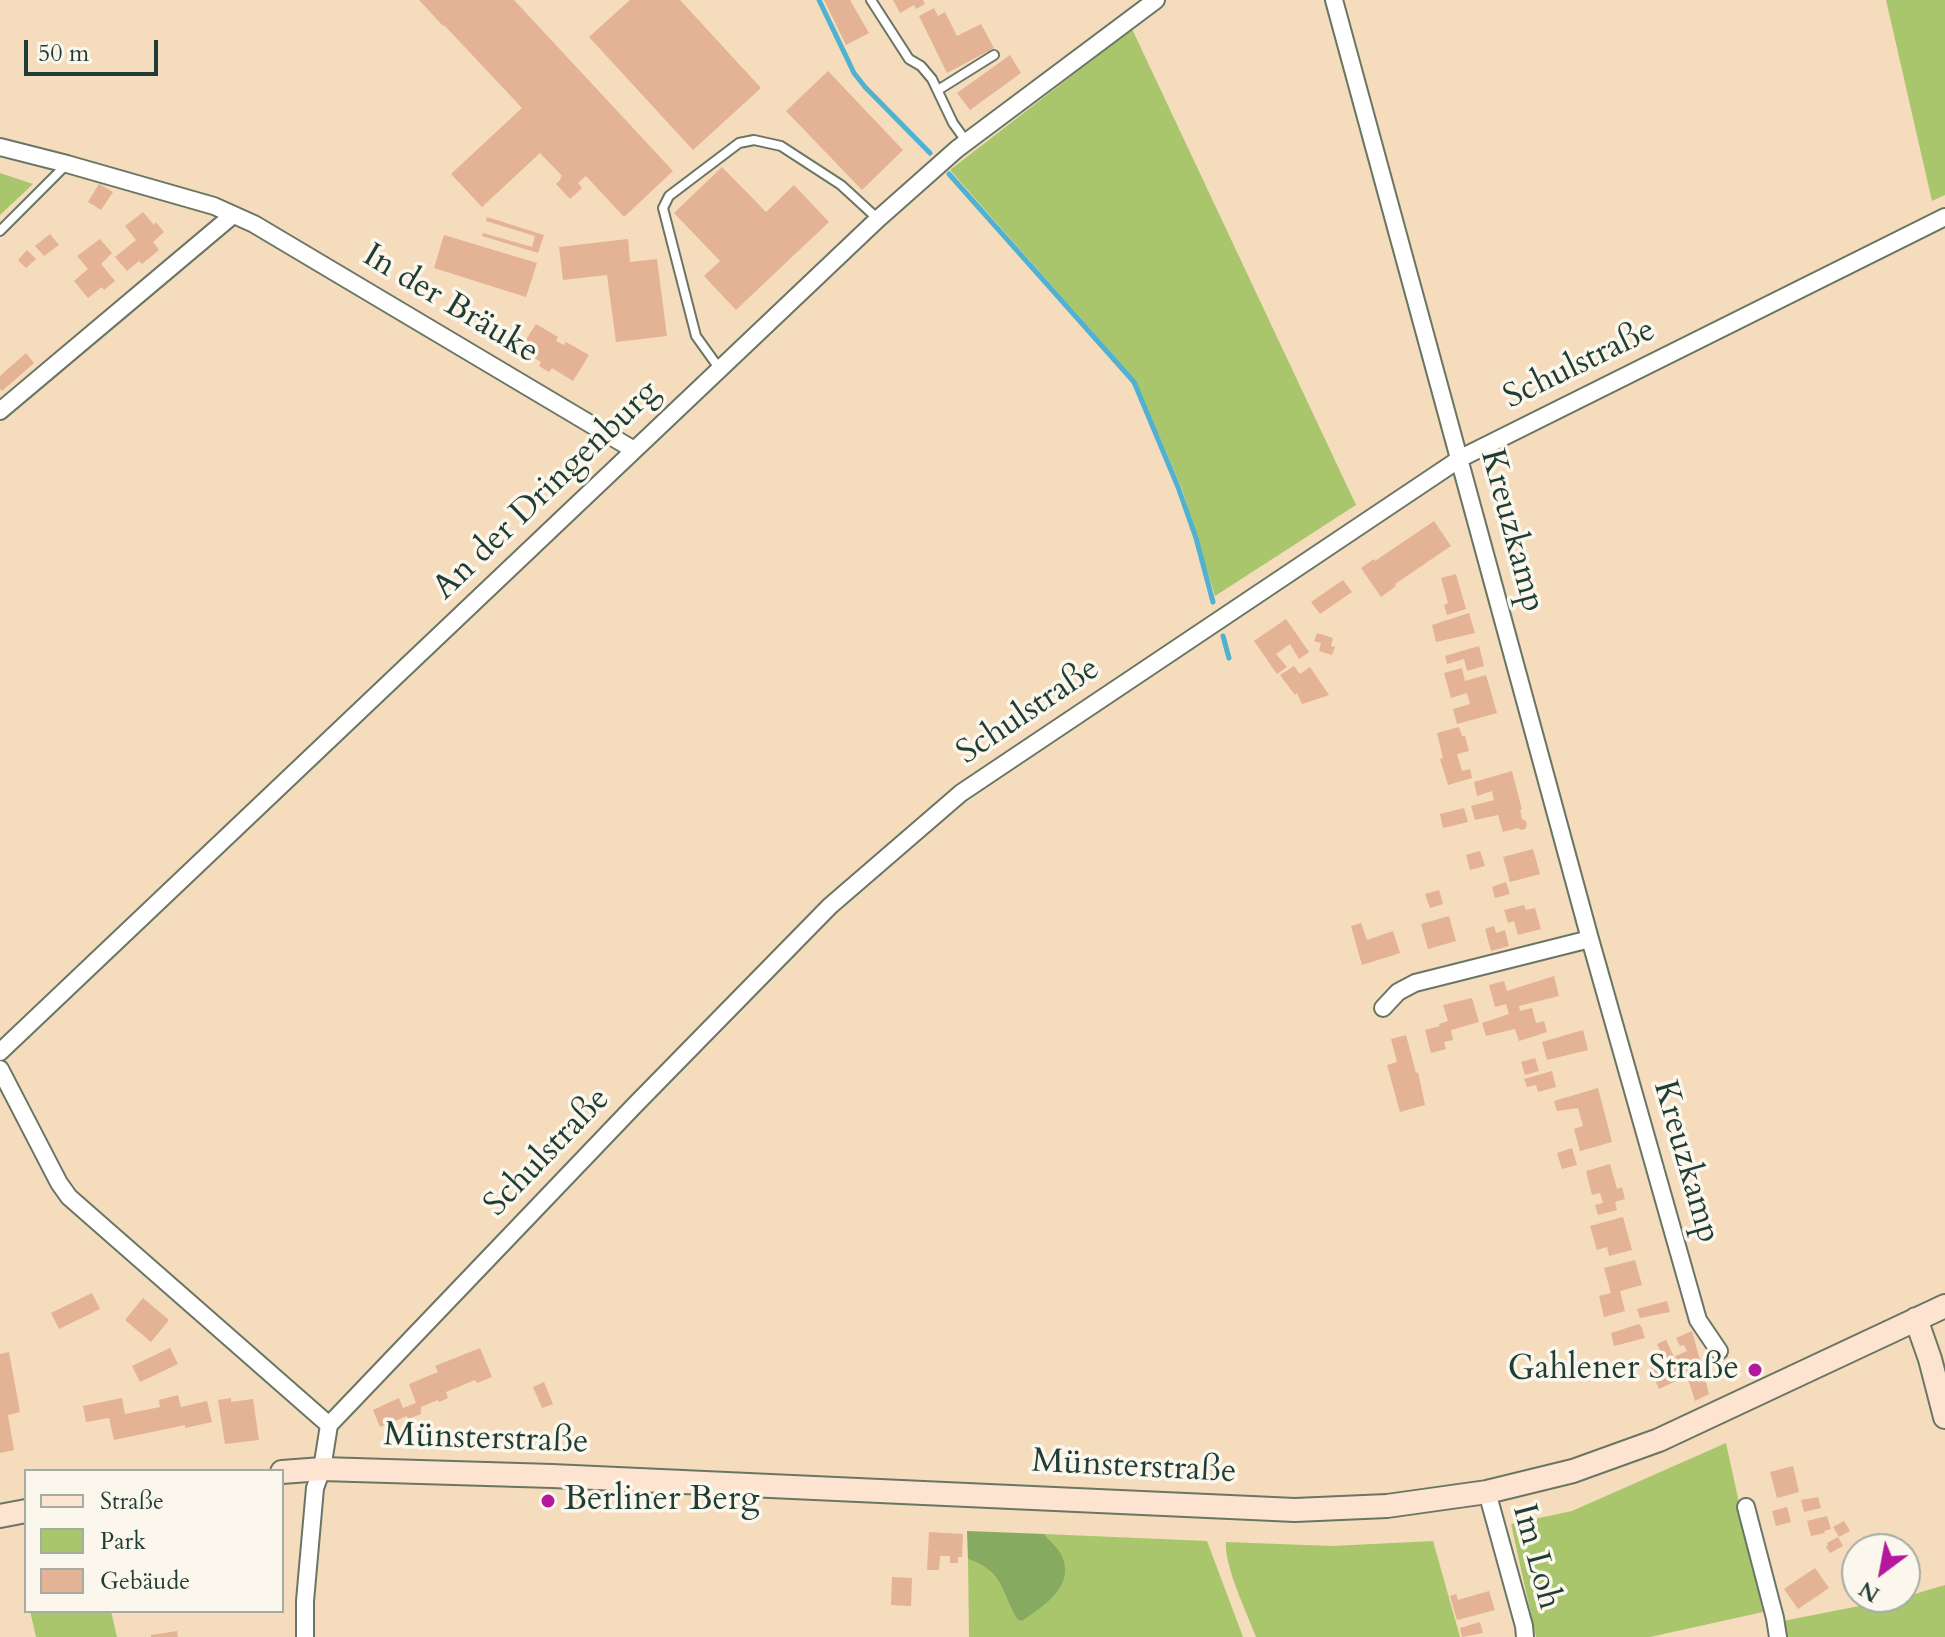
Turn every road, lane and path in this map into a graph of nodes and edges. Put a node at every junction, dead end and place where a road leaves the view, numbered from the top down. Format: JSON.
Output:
{"nodes":[{"id":1,"x":871,"y":0,"type":"edge"},
{"id":2,"x":1156,"y":0,"type":"edge"},
{"id":3,"x":1334,"y":0,"type":"edge"},
{"id":4,"x":994,"y":55,"type":"dead end"},
{"id":5,"x":938,"y":90,"type":"junction"},
{"id":6,"x":967,"y":142,"type":"junction"},
{"id":7,"x":0,"y":147,"type":"edge"},
{"id":8,"x":67,"y":164,"type":"junction"},
{"id":9,"x":233,"y":215,"type":"junction"},
{"id":10,"x":1945,"y":217,"type":"edge"},
{"id":11,"x":878,"y":219,"type":"junction"},
{"id":12,"x":0,"y":231,"type":"edge"},
{"id":13,"x":719,"y":368,"type":"junction"},
{"id":14,"x":1,"y":409,"type":"edge"},
{"id":15,"x":634,"y":450,"type":"junction"},
{"id":16,"x":1461,"y":458,"type":"junction"},
{"id":17,"x":1590,"y":939,"type":"junction"},
{"id":18,"x":1383,"y":1008,"type":"dead end"},
{"id":19,"x":0,"y":1052,"type":"edge"},
{"id":20,"x":0,"y":1069,"type":"edge"},
{"id":21,"x":1945,"y":1306,"type":"edge"},
{"id":22,"x":1916,"y":1319,"type":"junction"},
{"id":23,"x":1719,"y":1351,"type":"dead end"},
{"id":24,"x":1945,"y":1417,"type":"edge"},
{"id":25,"x":329,"y":1425,"type":"junction"},
{"id":26,"x":322,"y":1469,"type":"junction"},
{"id":27,"x":284,"y":1472,"type":"edge"},
{"id":28,"x":1487,"y":1492,"type":"junction"},
{"id":29,"x":1746,"y":1507,"type":"dead end"},
{"id":30,"x":24,"y":1511,"type":"edge"},
{"id":31,"x":0,"y":1516,"type":"edge"},
{"id":32,"x":305,"y":1637,"type":"edge"},
{"id":33,"x":1525,"y":1637,"type":"edge"},
{"id":34,"x":1778,"y":1637,"type":"edge"}],
"edges":[{"from":1,"to":5,"type":"lane"},
{"from":2,"to":6,"type":"street","name":"An der Dringenburg"},
{"from":3,"to":16,"type":"street","name":"Kreuzkamp"},
{"from":4,"to":5,"type":"lane"},
{"from":5,"to":6,"type":"lane"},
{"from":6,"to":11,"type":"street","name":"An der Dringenburg"},
{"from":7,"to":8,"type":"street","name":"In der Bräuke"},
{"from":8,"to":9,"type":"street","name":"In der Bräuke"},
{"from":8,"to":12,"type":"lane"},
{"from":9,"to":14,"type":"street"},
{"from":9,"to":15,"type":"street","name":"In der Bräuke"},
{"from":10,"to":16,"type":"street","name":"Schulstraße"},
{"from":11,"to":13,"type":"street","name":"An der Dringenburg"},
{"from":11,"to":13,"type":"lane"},
{"from":13,"to":15,"type":"street","name":"An der Dringenburg"},
{"from":15,"to":19,"type":"street","name":"An der Dringenburg"},
{"from":16,"to":17,"type":"street","name":"Kreuzkamp"},
{"from":16,"to":25,"type":"street","name":"Schulstraße"},
{"from":17,"to":18,"type":"street"},
{"from":17,"to":23,"type":"street","name":"Kreuzkamp"},
{"from":20,"to":25,"type":"street"},
{"from":21,"to":22,"type":"main road","name":"Münsterstraße"},
{"from":22,"to":24,"type":"main road"},
{"from":22,"to":28,"type":"main road","name":"Münsterstraße"},
{"from":25,"to":26,"type":"street"},
{"from":26,"to":27,"type":"main road","name":"Münsterstraße"},
{"from":26,"to":28,"type":"main road","name":"Münsterstraße"},
{"from":26,"to":32,"type":"street"},
{"from":28,"to":33,"type":"street","name":"Im Loh"},
{"from":29,"to":34,"type":"street"},
{"from":30,"to":31,"type":"main road"}]}
